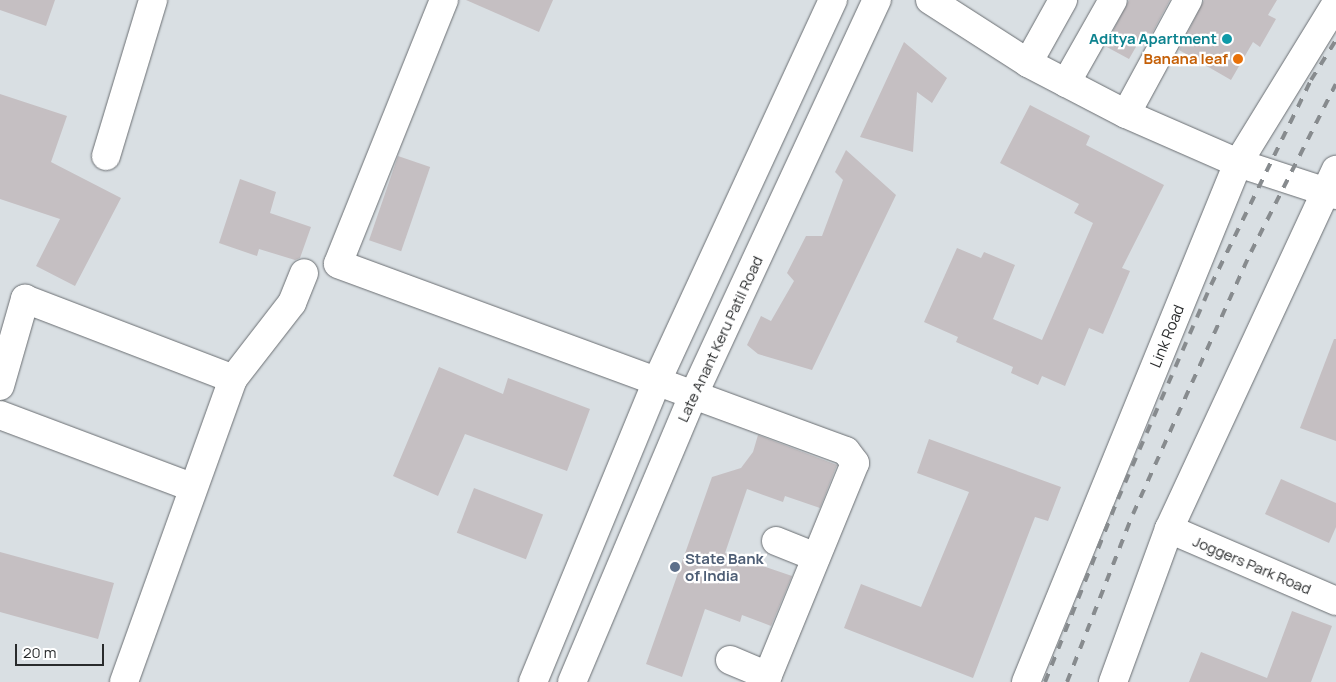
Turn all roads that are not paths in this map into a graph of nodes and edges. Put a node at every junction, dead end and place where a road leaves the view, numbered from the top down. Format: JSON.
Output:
{"nodes":[{"id":1,"x":153,"y":0,"type":"edge"},
{"id":2,"x":444,"y":0,"type":"edge"},
{"id":3,"x":833,"y":0,"type":"edge"},
{"id":4,"x":877,"y":0,"type":"edge"},
{"id":5,"x":930,"y":0,"type":"edge"},
{"id":6,"x":1063,"y":0,"type":"edge"},
{"id":7,"x":1113,"y":0,"type":"edge"},
{"id":8,"x":1172,"y":0,"type":"edge"},
{"id":9,"x":1188,"y":0,"type":"edge"},
{"id":10,"x":1336,"y":4,"type":"edge"},
{"id":11,"x":1028,"y":63,"type":"junction"},
{"id":12,"x":1066,"y":83,"type":"junction"},
{"id":13,"x":1118,"y":110,"type":"junction"},
{"id":14,"x":106,"y":156,"type":"dead end"},
{"id":15,"x":1238,"y":162,"type":"junction"},
{"id":16,"x":1332,"y":185,"type":"edge"},
{"id":17,"x":304,"y":274,"type":"dead end"},
{"id":18,"x":233,"y":379,"type":"junction"},
{"id":19,"x":656,"y":383,"type":"junction"},
{"id":20,"x":0,"y":386,"type":"edge"},
{"id":21,"x":693,"y":396,"type":"junction"},
{"id":22,"x":0,"y":415,"type":"edge"},
{"id":23,"x":192,"y":487,"type":"junction"},
{"id":24,"x":1169,"y":529,"type":"junction"},
{"id":25,"x":776,"y":541,"type":"dead end"},
{"id":26,"x":816,"y":557,"type":"junction"},
{"id":27,"x":1336,"y":601,"type":"edge"},
{"id":28,"x":730,"y":660,"type":"dead end"},
{"id":29,"x":766,"y":679,"type":"edge"},
{"id":30,"x":124,"y":682,"type":"edge"},
{"id":31,"x":533,"y":682,"type":"edge"},
{"id":32,"x":572,"y":682,"type":"edge"},
{"id":33,"x":1026,"y":682,"type":"edge"},
{"id":34,"x":1113,"y":682,"type":"edge"}],
"edges":[{"from":1,"to":14,"type":"street"},
{"from":2,"to":19,"type":"street"},
{"from":3,"to":19,"type":"street"},
{"from":4,"to":21,"type":"street","name":"Late Anant Keru Patil Road"},
{"from":5,"to":11,"type":"street"},
{"from":6,"to":11,"type":"street"},
{"from":7,"to":12,"type":"street"},
{"from":8,"to":13,"type":"street"},
{"from":9,"to":13,"type":"street"},
{"from":10,"to":15,"type":"street","name":"Link Road"},
{"from":11,"to":12,"type":"street"},
{"from":12,"to":13,"type":"street"},
{"from":13,"to":15,"type":"street"},
{"from":15,"to":16,"type":"street"},
{"from":15,"to":33,"type":"street","name":"Link Road"},
{"from":16,"to":24,"type":"street"},
{"from":17,"to":18,"type":"street"},
{"from":18,"to":20,"type":"street"},
{"from":18,"to":23,"type":"street"},
{"from":19,"to":21,"type":"street"},
{"from":19,"to":31,"type":"street"},
{"from":21,"to":26,"type":"street"},
{"from":21,"to":32,"type":"street","name":"Late Anant Keru Patil Road"},
{"from":22,"to":23,"type":"street"},
{"from":23,"to":30,"type":"street"},
{"from":24,"to":27,"type":"street","name":"Joggers Park Road"},
{"from":24,"to":34,"type":"street"},
{"from":25,"to":26,"type":"street"},
{"from":26,"to":29,"type":"street"},
{"from":28,"to":29,"type":"street"}]}
